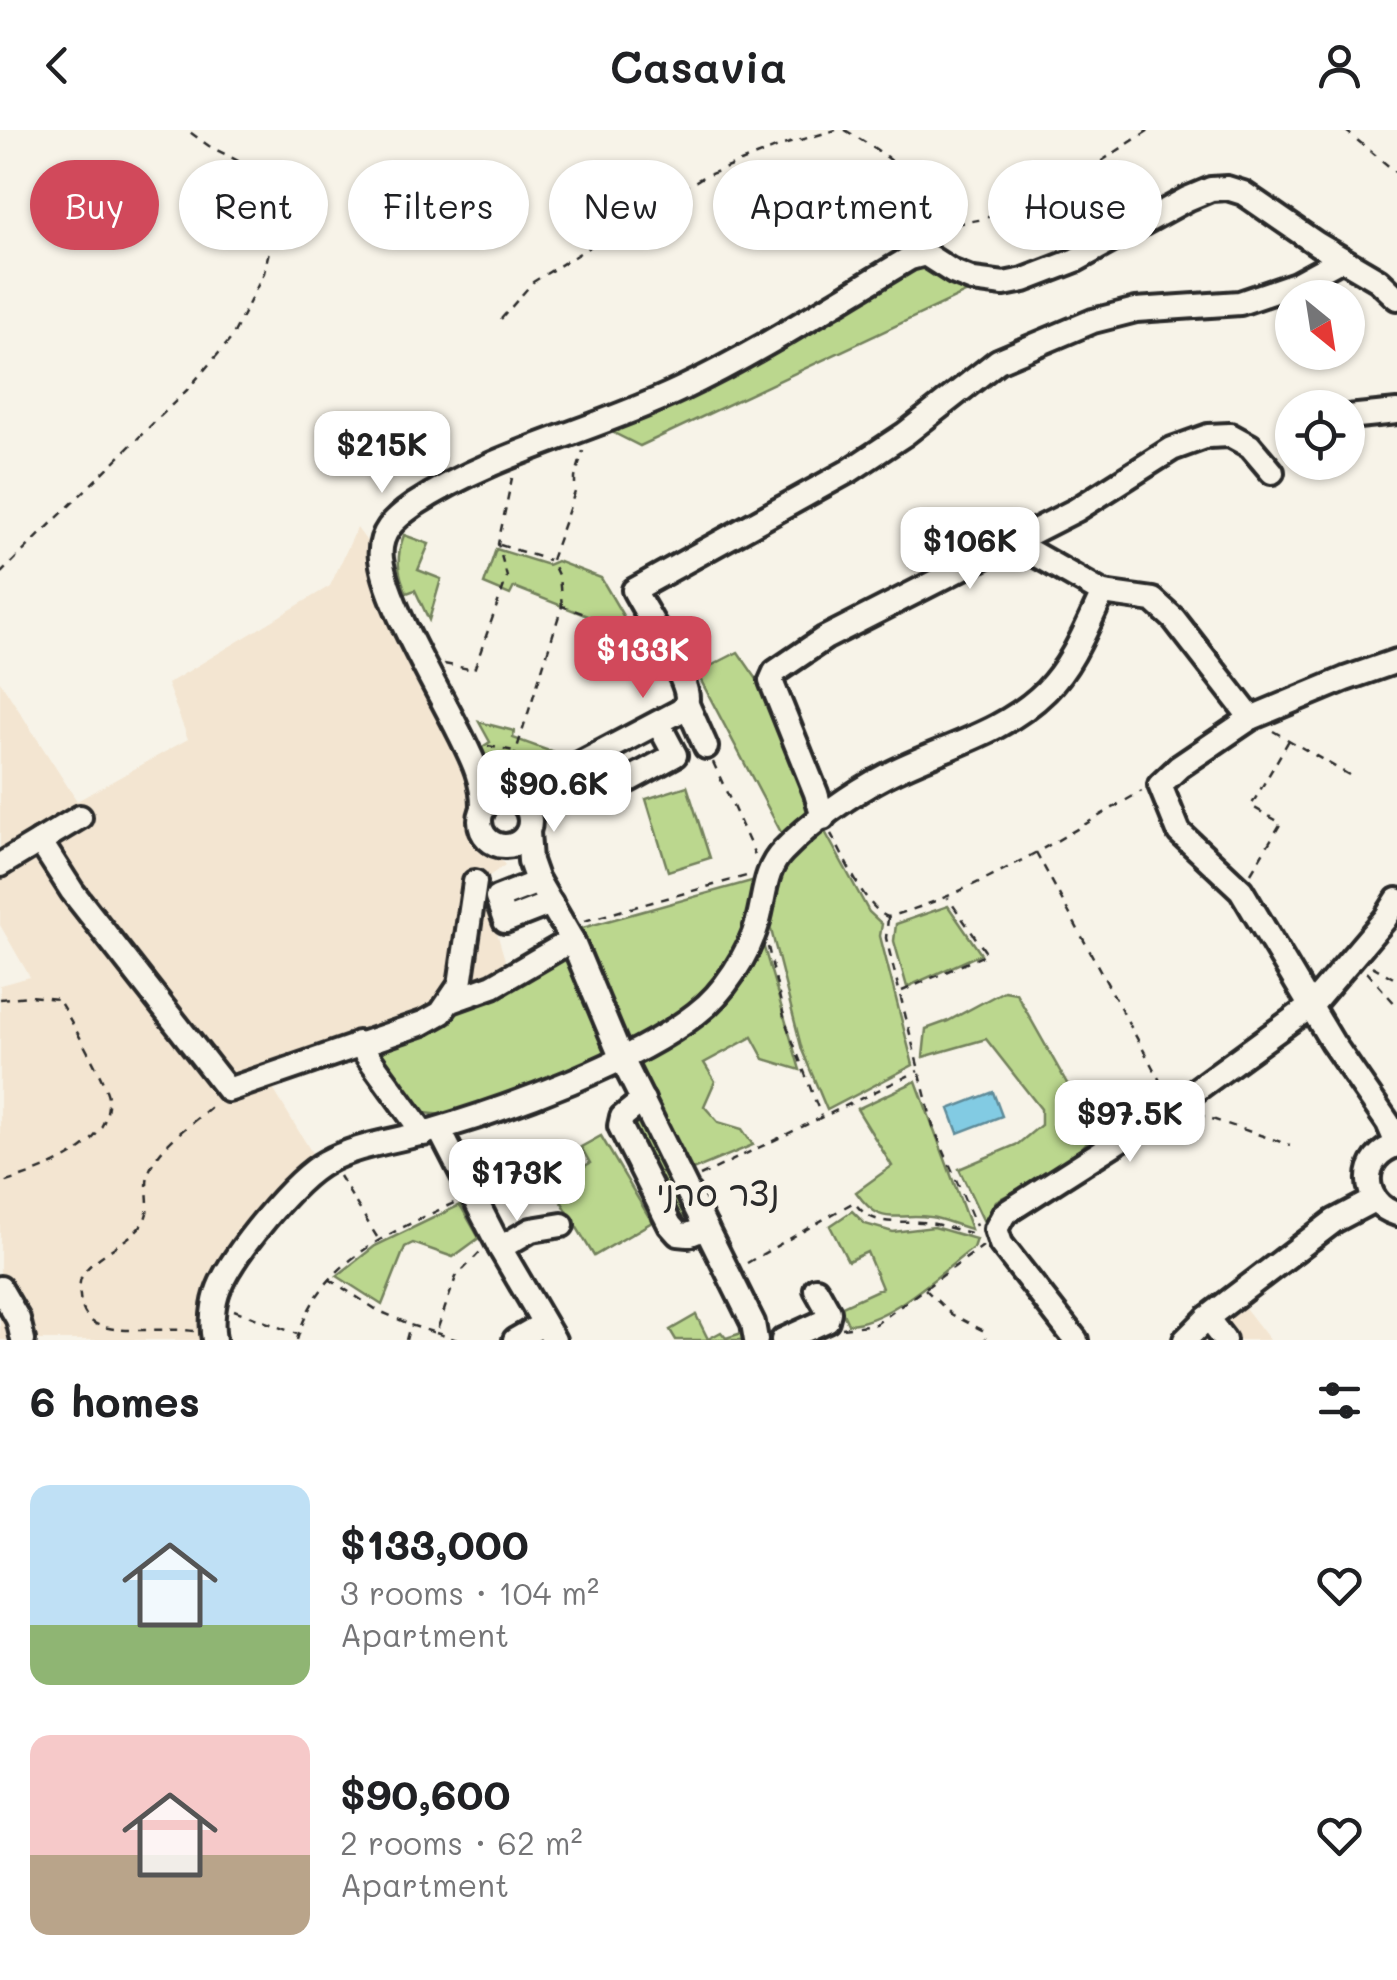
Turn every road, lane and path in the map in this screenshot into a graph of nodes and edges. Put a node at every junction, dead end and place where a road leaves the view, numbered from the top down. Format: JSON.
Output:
{"nodes":[{"id":1,"x":187,"y":130,"type":"edge"},
{"id":2,"x":836,"y":130,"type":"edge"},
{"id":3,"x":844,"y":130,"type":"edge"},
{"id":4,"x":1148,"y":130,"type":"edge"},
{"id":5,"x":1345,"y":130,"type":"edge"},
{"id":6,"x":894,"y":160,"type":"edge"},
{"id":7,"x":1397,"y":173,"type":"edge"},
{"id":8,"x":968,"y":222,"type":"edge"},
{"id":9,"x":932,"y":250,"type":"edge"},
{"id":10,"x":1342,"y":259,"type":"junction"},
{"id":11,"x":936,"y":262,"type":"junction"},
{"id":12,"x":1397,"y":298,"type":"edge"},
{"id":13,"x":501,"y":319,"type":"dead end"},
{"id":14,"x":1397,"y":412,"type":"edge"},
{"id":15,"x":1365,"y":415,"type":"edge"},
{"id":16,"x":576,"y":432,"type":"junction"},
{"id":17,"x":506,"y":459,"type":"junction"},
{"id":18,"x":1272,"y":472,"type":"dead end"},
{"id":19,"x":1014,"y":543,"type":"junction"},
{"id":20,"x":498,"y":544,"type":"junction"},
{"id":21,"x":551,"y":560,"type":"junction"},
{"id":22,"x":0,"y":574,"type":"edge"},
{"id":23,"x":1103,"y":593,"type":"junction"},
{"id":24,"x":638,"y":598,"type":"junction"},
{"id":25,"x":562,"y":606,"type":"junction"},
{"id":26,"x":423,"y":660,"type":"junction"},
{"id":27,"x":1397,"y":662,"type":"edge"},
{"id":28,"x":686,"y":702,"type":"junction"},
{"id":29,"x":1251,"y":718,"type":"junction"},
{"id":30,"x":658,"y":723,"type":"junction"},
{"id":31,"x":1288,"y":740,"type":"junction"},
{"id":32,"x":464,"y":742,"type":"junction"},
{"id":33,"x":706,"y":746,"type":"joint"},
{"id":34,"x":516,"y":751,"type":"junction"},
{"id":35,"x":477,"y":768,"type":"junction"},
{"id":36,"x":1349,"y":775,"type":"dead end"},
{"id":37,"x":1164,"y":778,"type":"junction"},
{"id":38,"x":549,"y":780,"type":"junction"},
{"id":39,"x":629,"y":780,"type":"dead end"},
{"id":40,"x":513,"y":795,"type":"junction"},
{"id":41,"x":483,"y":810,"type":"junction"},
{"id":42,"x":80,"y":817,"type":"dead end"},
{"id":43,"x":822,"y":818,"type":"junction"},
{"id":44,"x":529,"y":824,"type":"junction"},
{"id":45,"x":40,"y":841,"type":"junction"},
{"id":46,"x":500,"y":845,"type":"junction"},
{"id":47,"x":1036,"y":852,"type":"junction"},
{"id":48,"x":0,"y":865,"type":"edge"},
{"id":49,"x":767,"y":870,"type":"junction"},
{"id":50,"x":537,"y":880,"type":"junction"},
{"id":51,"x":474,"y":882,"type":"dead end"},
{"id":52,"x":1242,"y":890,"type":"junction"},
{"id":53,"x":948,"y":898,"type":"junction"},
{"id":54,"x":1397,"y":900,"type":"edge"},
{"id":55,"x":550,"y":903,"type":"junction"},
{"id":56,"x":888,"y":917,"type":"junction"},
{"id":57,"x":568,"y":933,"type":"junction"},
{"id":58,"x":768,"y":946,"type":"dead end"},
{"id":59,"x":1353,"y":956,"type":"junction"},
{"id":60,"x":1397,"y":980,"type":"edge"},
{"id":61,"x":900,"y":992,"type":"junction"},
{"id":62,"x":0,"y":999,"type":"edge"},
{"id":63,"x":450,"y":1001,"type":"junction"},
{"id":64,"x":1312,"y":1006,"type":"junction"},
{"id":65,"x":1397,"y":1006,"type":"edge"},
{"id":66,"x":358,"y":1043,"type":"junction"},
{"id":67,"x":621,"y":1057,"type":"junction"},
{"id":68,"x":919,"y":1070,"type":"junction"},
{"id":69,"x":228,"y":1090,"type":"junction"},
{"id":70,"x":642,"y":1100,"type":"junction"},
{"id":71,"x":1173,"y":1106,"type":"junction"},
{"id":72,"x":821,"y":1117,"type":"junction"},
{"id":73,"x":431,"y":1131,"type":"junction"},
{"id":74,"x":1290,"y":1144,"type":"dead end"},
{"id":75,"x":1397,"y":1145,"type":"edge"},
{"id":76,"x":328,"y":1160,"type":"junction"},
{"id":77,"x":0,"y":1184,"type":"edge"},
{"id":78,"x":684,"y":1184,"type":"junction"},
{"id":79,"x":471,"y":1195,"type":"junction"},
{"id":80,"x":1374,"y":1200,"type":"junction"},
{"id":81,"x":1397,"y":1214,"type":"edge"},
{"id":82,"x":562,"y":1225,"type":"dead end"},
{"id":83,"x":706,"y":1228,"type":"junction"},
{"id":84,"x":980,"y":1234,"type":"junction"},
{"id":85,"x":378,"y":1239,"type":"junction"},
{"id":86,"x":498,"y":1245,"type":"junction"},
{"id":87,"x":728,"y":1274,"type":"junction"},
{"id":88,"x":328,"y":1279,"type":"junction"},
{"id":89,"x":0,"y":1288,"type":"edge"},
{"id":90,"x":926,"y":1288,"type":"junction"},
{"id":91,"x":816,"y":1289,"type":"dead end"},
{"id":92,"x":215,"y":1303,"type":"junction"},
{"id":93,"x":1207,"y":1318,"type":"junction"},
{"id":94,"x":410,"y":1325,"type":"junction"},
{"id":95,"x":436,"y":1332,"type":"junction"},
{"id":96,"x":548,"y":1332,"type":"edge"},
{"id":97,"x":298,"y":1337,"type":"edge"},
{"id":98,"x":211,"y":1338,"type":"edge"},
{"id":99,"x":23,"y":1340,"type":"edge"},
{"id":100,"x":406,"y":1340,"type":"edge"},
{"id":101,"x":458,"y":1340,"type":"edge"},
{"id":102,"x":515,"y":1340,"type":"edge"},
{"id":103,"x":756,"y":1340,"type":"edge"},
{"id":104,"x":783,"y":1340,"type":"edge"},
{"id":105,"x":843,"y":1340,"type":"edge"},
{"id":106,"x":986,"y":1340,"type":"edge"},
{"id":107,"x":1076,"y":1340,"type":"edge"},
{"id":108,"x":1186,"y":1340,"type":"edge"},
{"id":109,"x":1224,"y":1340,"type":"edge"}],
"edges":[{"from":1,"to":22,"type":"path"},
{"from":2,"to":13,"type":"path"},
{"from":3,"to":6,"type":"path"},
{"from":4,"to":8,"type":"path"},
{"from":5,"to":7,"type":"path"},
{"from":9,"to":11,"type":"path"},
{"from":10,"to":11,"type":"street"},
{"from":10,"to":12,"type":"street"},
{"from":10,"to":24,"type":"street"},
{"from":11,"to":16,"type":"street"},
{"from":14,"to":15,"type":"street"},
{"from":16,"to":17,"type":"street"},
{"from":16,"to":21,"type":"path"},
{"from":17,"to":20,"type":"path"},
{"from":17,"to":26,"type":"street"},
{"from":18,"to":19,"type":"street"},
{"from":19,"to":23,"type":"street"},
{"from":19,"to":43,"type":"street"},
{"from":20,"to":21,"type":"path"},
{"from":20,"to":26,"type":"path"},
{"from":21,"to":25,"type":"path"},
{"from":23,"to":29,"type":"street"},
{"from":23,"to":43,"type":"street"},
{"from":24,"to":25,"type":"path"},
{"from":24,"to":28,"type":"street"},
{"from":25,"to":34,"type":"path"},
{"from":26,"to":32,"type":"street"},
{"from":27,"to":29,"type":"street"},
{"from":28,"to":30,"type":"street"},
{"from":28,"to":33,"type":"street"},
{"from":29,"to":31,"type":"path"},
{"from":29,"to":37,"type":"street"},
{"from":30,"to":38,"type":"street"},
{"from":30,"to":39,"type":"street"},
{"from":31,"to":36,"type":"path"},
{"from":31,"to":52,"type":"path"},
{"from":32,"to":34,"type":"path"},
{"from":32,"to":35,"type":"street"},
{"from":33,"to":49,"type":"path"},
{"from":34,"to":40,"type":"path"},
{"from":35,"to":40,"type":"street"},
{"from":35,"to":41,"type":"street"},
{"from":37,"to":47,"type":"path"},
{"from":37,"to":52,"type":"street"},
{"from":38,"to":40,"type":"street"},
{"from":38,"to":44,"type":"street"},
{"from":40,"to":41,"type":"street"},
{"from":40,"to":44,"type":"street"},
{"from":41,"to":46,"type":"street"},
{"from":42,"to":45,"type":"street"},
{"from":43,"to":49,"type":"street"},
{"from":43,"to":56,"type":"path"},
{"from":44,"to":46,"type":"street"},
{"from":44,"to":50,"type":"street"},
{"from":45,"to":48,"type":"street"},
{"from":45,"to":69,"type":"street"},
{"from":46,"to":50,"type":"street"},
{"from":47,"to":53,"type":"path"},
{"from":47,"to":71,"type":"path"},
{"from":49,"to":57,"type":"path"},
{"from":49,"to":67,"type":"street"},
{"from":50,"to":55,"type":"street"},
{"from":50,"to":55,"type":"street"},
{"from":51,"to":63,"type":"street"},
{"from":52,"to":64,"type":"street"},
{"from":53,"to":56,"type":"path"},
{"from":53,"to":61,"type":"path"},
{"from":54,"to":59,"type":"street"},
{"from":55,"to":57,"type":"street"},
{"from":56,"to":61,"type":"path"},
{"from":57,"to":63,"type":"street"},
{"from":57,"to":67,"type":"street"},
{"from":58,"to":72,"type":"path"},
{"from":59,"to":60,"type":"path"},
{"from":59,"to":64,"type":"street"},
{"from":59,"to":65,"type":"path"},
{"from":61,"to":68,"type":"path"},
{"from":62,"to":77,"type":"path"},
{"from":63,"to":66,"type":"street"},
{"from":64,"to":71,"type":"street"},
{"from":64,"to":75,"type":"street"},
{"from":66,"to":69,"type":"street"},
{"from":66,"to":73,"type":"street"},
{"from":67,"to":70,"type":"street"},
{"from":67,"to":73,"type":"street"},
{"from":68,"to":72,"type":"path"},
{"from":68,"to":84,"type":"path"},
{"from":69,"to":98,"type":"path"},
{"from":70,"to":78,"type":"street"},
{"from":70,"to":83,"type":"street"},
{"from":71,"to":74,"type":"path"},
{"from":71,"to":107,"type":"street"},
{"from":72,"to":78,"type":"path"},
{"from":73,"to":76,"type":"street"},
{"from":73,"to":79,"type":"street"},
{"from":75,"to":80,"type":"street"},
{"from":76,"to":85,"type":"path"},
{"from":76,"to":92,"type":"street"},
{"from":78,"to":83,"type":"street"},
{"from":79,"to":85,"type":"path"},
{"from":79,"to":86,"type":"street"},
{"from":80,"to":81,"type":"street"},
{"from":80,"to":93,"type":"street"},
{"from":82,"to":86,"type":"street"},
{"from":83,"to":87,"type":"street"},
{"from":84,"to":87,"type":"path"},
{"from":84,"to":90,"type":"path"},
{"from":85,"to":88,"type":"path"},
{"from":86,"to":95,"type":"path"},
{"from":86,"to":96,"type":"street"},
{"from":87,"to":103,"type":"street"},
{"from":88,"to":94,"type":"path"},
{"from":88,"to":97,"type":"path"},
{"from":89,"to":99,"type":"street"},
{"from":90,"to":105,"type":"path"},
{"from":90,"to":106,"type":"path"},
{"from":91,"to":104,"type":"street"},
{"from":92,"to":97,"type":"path"},
{"from":92,"to":98,"type":"street"},
{"from":93,"to":108,"type":"street"},
{"from":93,"to":109,"type":"street"},
{"from":94,"to":95,"type":"path"},
{"from":94,"to":100,"type":"path"},
{"from":95,"to":101,"type":"path"},
{"from":96,"to":102,"type":"street"}]}
